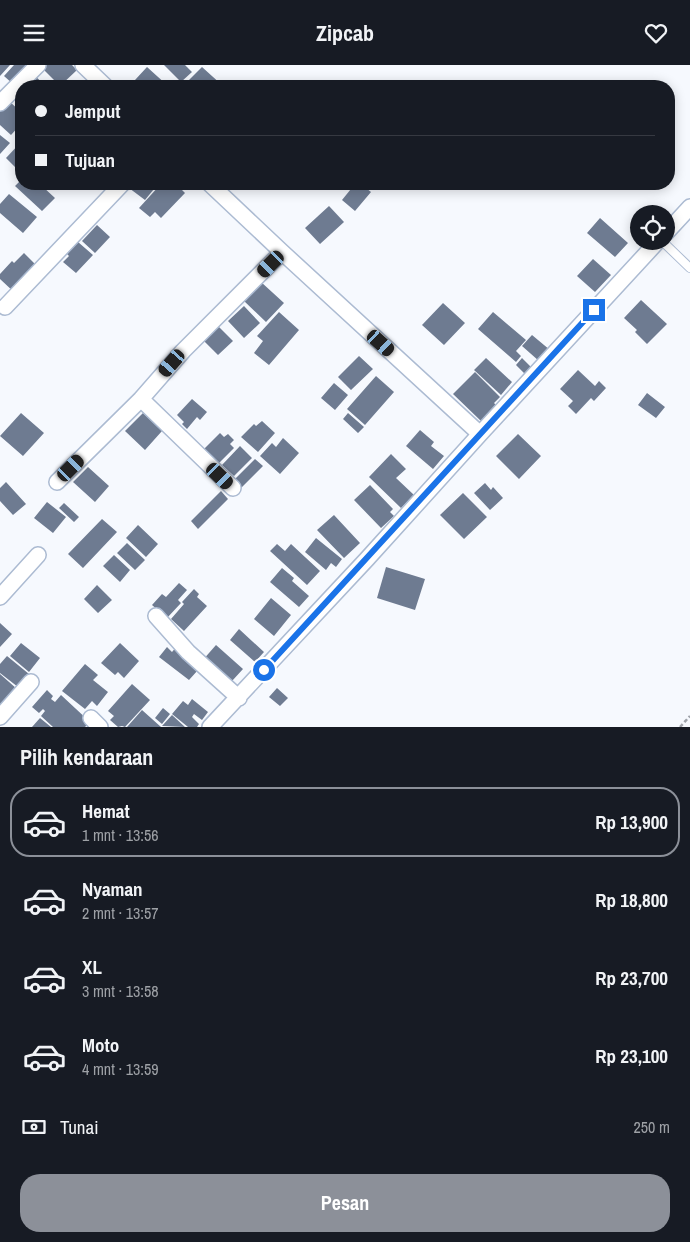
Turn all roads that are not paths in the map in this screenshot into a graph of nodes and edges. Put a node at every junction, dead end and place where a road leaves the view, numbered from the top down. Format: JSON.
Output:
{"nodes":[{"id":1,"x":38,"y":65,"type":"edge"},
{"id":2,"x":83,"y":65,"type":"edge"},
{"id":3,"x":23,"y":80,"type":"edge"},
{"id":4,"x":99,"y":80,"type":"edge"},
{"id":5,"x":15,"y":88,"type":"edge"},
{"id":6,"x":0,"y":103,"type":"edge"},
{"id":7,"x":116,"y":190,"type":"edge"},
{"id":8,"x":216,"y":190,"type":"edge"},
{"id":9,"x":690,"y":207,"type":"edge"},
{"id":10,"x":675,"y":223,"type":"edge"},
{"id":11,"x":652,"y":250,"type":"edge"},
{"id":12,"x":670,"y":250,"type":"edge"},
{"id":13,"x":282,"y":252,"type":"junction"},
{"id":14,"x":690,"y":268,"type":"edge"},
{"id":15,"x":6,"y":307,"type":"dead end"},
{"id":16,"x":141,"y":399,"type":"junction"},
{"id":17,"x":480,"y":433,"type":"junction"},
{"id":18,"x":57,"y":482,"type":"dead end"},
{"id":19,"x":233,"y":488,"type":"dead end"},
{"id":20,"x":38,"y":555,"type":"dead end"},
{"id":21,"x":0,"y":597,"type":"edge"},
{"id":22,"x":156,"y":616,"type":"dead end"},
{"id":23,"x":31,"y":682,"type":"dead end"},
{"id":24,"x":238,"y":698,"type":"junction"},
{"id":25,"x":0,"y":717,"type":"edge"},
{"id":26,"x":210,"y":727,"type":"edge"}],
"edges":[{"from":1,"to":3,"type":"street"},
{"from":2,"to":4,"type":"street"},
{"from":5,"to":6,"type":"street"},
{"from":7,"to":15,"type":"street"},
{"from":8,"to":13,"type":"street"},
{"from":9,"to":10,"type":"street"},
{"from":11,"to":17,"type":"street"},
{"from":12,"to":14,"type":"lane"},
{"from":13,"to":16,"type":"street"},
{"from":13,"to":17,"type":"street"},
{"from":16,"to":18,"type":"street"},
{"from":16,"to":19,"type":"street"},
{"from":17,"to":24,"type":"street"},
{"from":20,"to":21,"type":"street"},
{"from":22,"to":24,"type":"street"},
{"from":23,"to":25,"type":"street"},
{"from":24,"to":26,"type":"street"}]}
